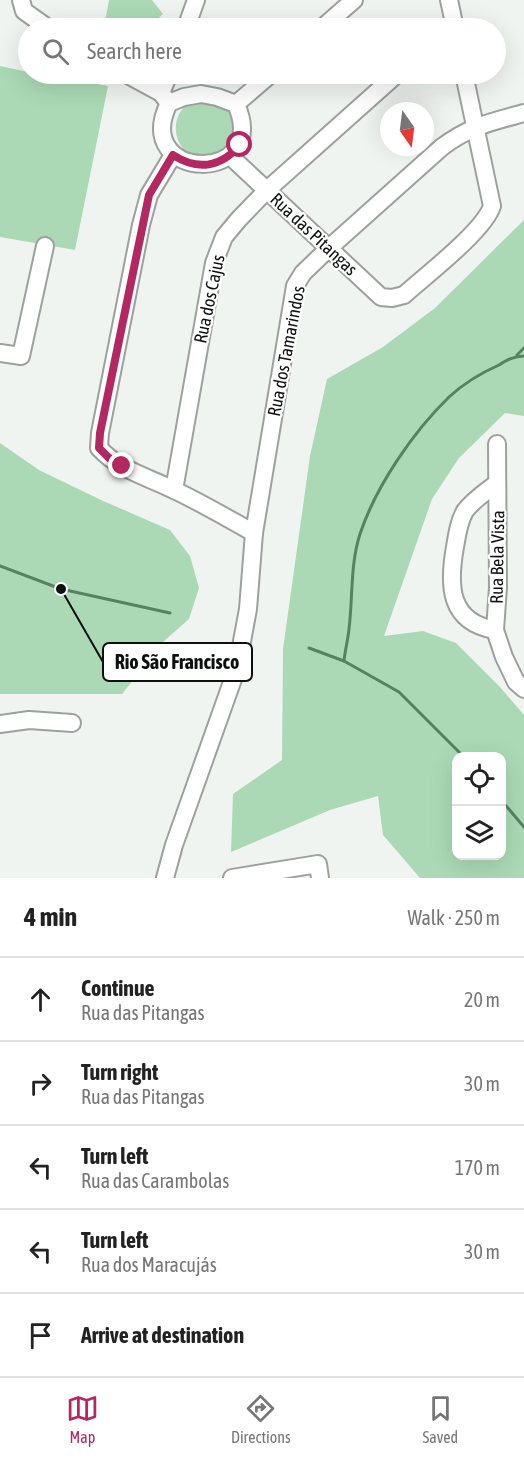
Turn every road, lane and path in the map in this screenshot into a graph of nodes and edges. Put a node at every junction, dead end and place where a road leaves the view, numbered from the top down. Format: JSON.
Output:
{"nodes":[{"id":1,"x":21,"y":0,"type":"edge"},
{"id":2,"x":196,"y":0,"type":"edge"},
{"id":3,"x":354,"y":0,"type":"edge"},
{"id":4,"x":449,"y":0,"type":"edge"},
{"id":5,"x":34,"y":18,"type":"edge"},
{"id":6,"x":190,"y":18,"type":"edge"},
{"id":7,"x":333,"y":18,"type":"edge"},
{"id":8,"x":451,"y":18,"type":"edge"},
{"id":9,"x":142,"y":84,"type":"edge"},
{"id":10,"x":167,"y":84,"type":"edge"},
{"id":11,"x":260,"y":84,"type":"edge"},
{"id":12,"x":386,"y":84,"type":"edge"},
{"id":13,"x":466,"y":84,"type":"edge"},
{"id":14,"x":165,"y":98,"type":"junction"},
{"id":15,"x":236,"y":105,"type":"junction"},
{"id":16,"x":524,"y":113,"type":"edge"},
{"id":17,"x":476,"y":126,"type":"junction"},
{"id":18,"x":173,"y":155,"type":"junction"},
{"id":19,"x":230,"y":156,"type":"junction"},
{"id":20,"x":267,"y":190,"type":"junction"},
{"id":21,"x":45,"y":246,"type":"dead end"},
{"id":22,"x":329,"y":248,"type":"junction"},
{"id":23,"x":0,"y":353,"type":"edge"},
{"id":24,"x":497,"y":444,"type":"dead end"},
{"id":25,"x":497,"y":483,"type":"junction"},
{"id":26,"x":174,"y":490,"type":"junction"},
{"id":27,"x":254,"y":533,"type":"junction"},
{"id":28,"x":495,"y":630,"type":"junction"},
{"id":29,"x":524,"y":689,"type":"edge"},
{"id":30,"x":72,"y":723,"type":"dead end"},
{"id":31,"x":0,"y":724,"type":"edge"},
{"id":32,"x":165,"y":878,"type":"edge"},
{"id":33,"x":232,"y":878,"type":"edge"},
{"id":34,"x":320,"y":878,"type":"edge"}],
"edges":[{"from":1,"to":5,"type":"street"},
{"from":2,"to":6,"type":"street"},
{"from":3,"to":7,"type":"street"},
{"from":4,"to":8,"type":"street"},
{"from":9,"to":14,"type":"street"},
{"from":10,"to":14,"type":"street"},
{"from":11,"to":15,"type":"street"},
{"from":12,"to":20,"type":"street","name":"Rua dos Cajus"},
{"from":13,"to":17,"type":"street"},
{"from":14,"to":15,"type":"street"},
{"from":14,"to":18,"type":"street"},
{"from":15,"to":19,"type":"street"},
{"from":16,"to":17,"type":"street","name":"Rua dos Tamarindos"},
{"from":17,"to":22,"type":"street","name":"Rua dos Tamarindos"},
{"from":17,"to":22,"type":"street","name":"Rua das Pitangas"},
{"from":18,"to":19,"type":"street"},
{"from":18,"to":26,"type":"street"},
{"from":19,"to":20,"type":"street","name":"Rua das Pitangas"},
{"from":20,"to":22,"type":"street","name":"Rua das Pitangas"},
{"from":20,"to":26,"type":"street","name":"Rua dos Cajus"},
{"from":21,"to":23,"type":"street"},
{"from":22,"to":27,"type":"street","name":"Rua dos Tamarindos"},
{"from":24,"to":25,"type":"street","name":"Rua Bela Vista"},
{"from":25,"to":28,"type":"street","name":"Rua Bela Vista"},
{"from":25,"to":28,"type":"street","name":"Rua Bela Vista"},
{"from":26,"to":27,"type":"street"},
{"from":27,"to":32,"type":"street","name":"Rua dos Tamarindos"},
{"from":28,"to":29,"type":"street","name":"Rua Bela Vista"},
{"from":30,"to":31,"type":"street"},
{"from":33,"to":34,"type":"street"}]}
